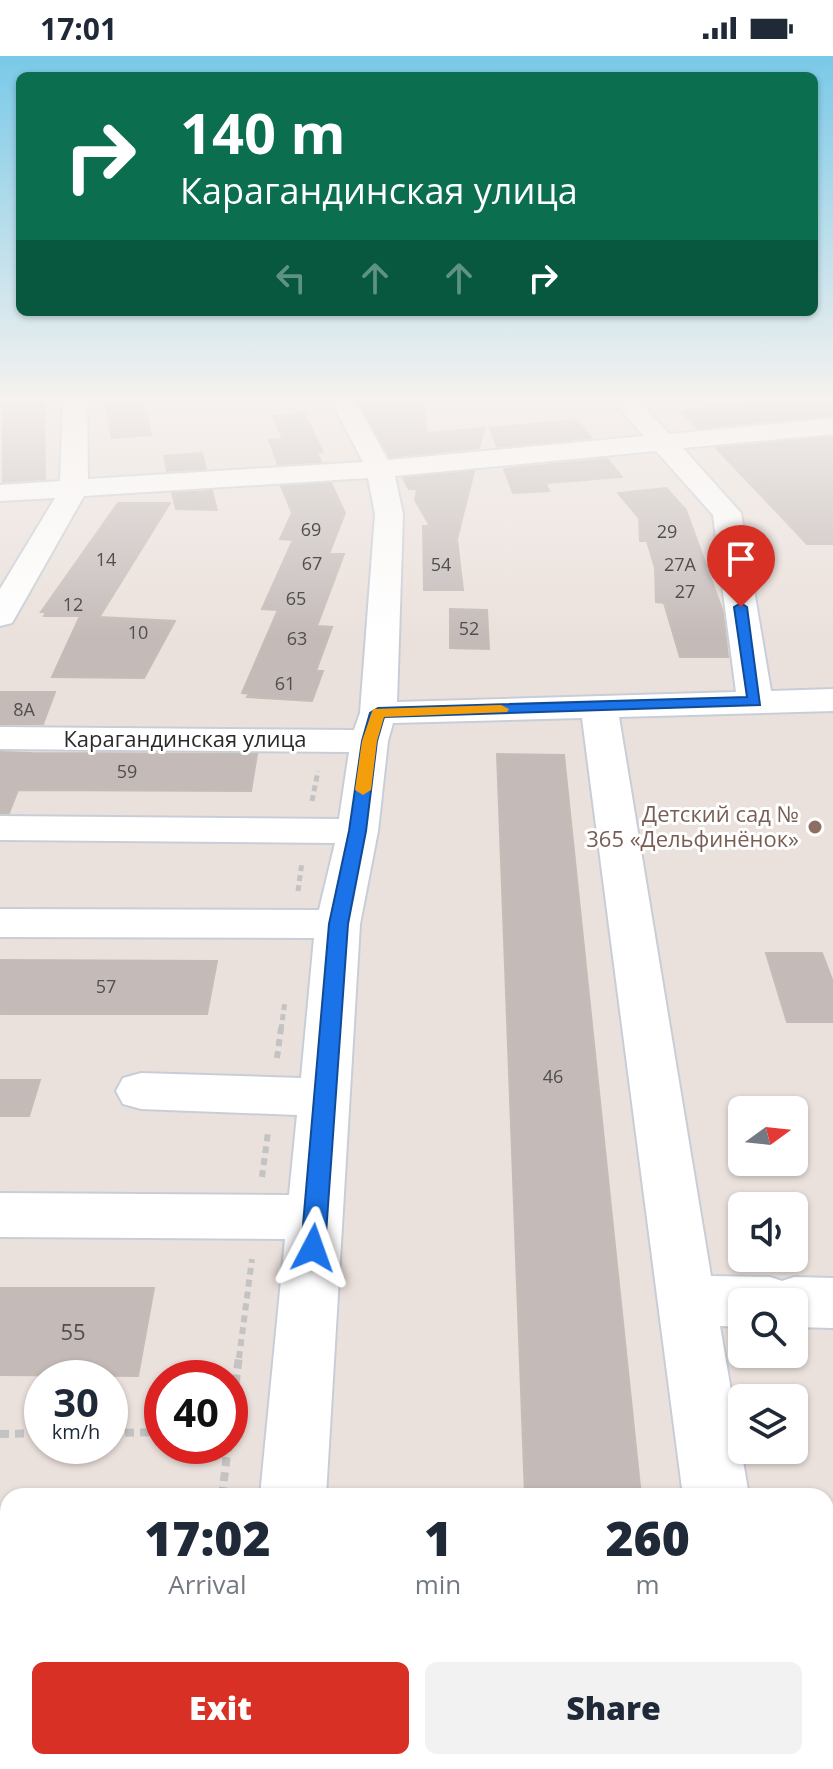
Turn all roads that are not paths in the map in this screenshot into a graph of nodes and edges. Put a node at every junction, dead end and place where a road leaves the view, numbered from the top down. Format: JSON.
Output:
{"nodes":[{"id":1,"x":74,"y":479,"type":"edge"},
{"id":2,"x":228,"y":479,"type":"edge"},
{"id":3,"x":382,"y":479,"type":"edge"},
{"id":4,"x":698,"y":479,"type":"edge"},
{"id":5,"x":74,"y":489,"type":"junction"},
{"id":6,"x":0,"y":493,"type":"edge"},
{"id":7,"x":0,"y":616,"type":"edge"},
{"id":8,"x":833,"y":700,"type":"edge"},
{"id":9,"x":755,"y":702,"type":"junction"},
{"id":10,"x":599,"y":706,"type":"junction"},
{"id":11,"x":374,"y":727,"type":"junction"},
{"id":12,"x":0,"y":738,"type":"edge"},
{"id":13,"x":0,"y":828,"type":"edge"},
{"id":14,"x":358,"y":831,"type":"junction"},
{"id":15,"x":0,"y":923,"type":"edge"},
{"id":16,"x":338,"y":924,"type":"junction"},
{"id":17,"x":141,"y":1091,"type":"dead end"},
{"id":18,"x":324,"y":1097,"type":"junction"},
{"id":19,"x":0,"y":1215,"type":"edge"},
{"id":20,"x":315,"y":1217,"type":"junction"},
{"id":21,"x":686,"y":1301,"type":"junction"},
{"id":22,"x":728,"y":1302,"type":"edge"},
{"id":23,"x":808,"y":1302,"type":"edge"},
{"id":24,"x":833,"y":1303,"type":"edge"},
{"id":25,"x":294,"y":1488,"type":"edge"},
{"id":26,"x":715,"y":1488,"type":"edge"}],
"edges":[{"from":1,"to":5,"type":"street"},
{"from":2,"to":5,"type":"street"},
{"from":3,"to":11,"type":"street"},
{"from":4,"to":9,"type":"street"},
{"from":5,"to":6,"type":"street"},
{"from":5,"to":7,"type":"street"},
{"from":8,"to":9,"type":"street","name":"Карагандинская улица"},
{"from":9,"to":10,"type":"street","name":"Карагандинская улица"},
{"from":10,"to":11,"type":"street","name":"Карагандинская улица"},
{"from":10,"to":21,"type":"street"},
{"from":11,"to":12,"type":"street","name":"Карагандинская улица"},
{"from":11,"to":14,"type":"street"},
{"from":13,"to":14,"type":"street"},
{"from":14,"to":16,"type":"street"},
{"from":15,"to":16,"type":"street"},
{"from":16,"to":18,"type":"street"},
{"from":17,"to":18,"type":"street"},
{"from":18,"to":20,"type":"street"},
{"from":19,"to":20,"type":"street"},
{"from":20,"to":25,"type":"street"},
{"from":21,"to":22,"type":"street"},
{"from":21,"to":26,"type":"street"},
{"from":23,"to":24,"type":"street"}]}
